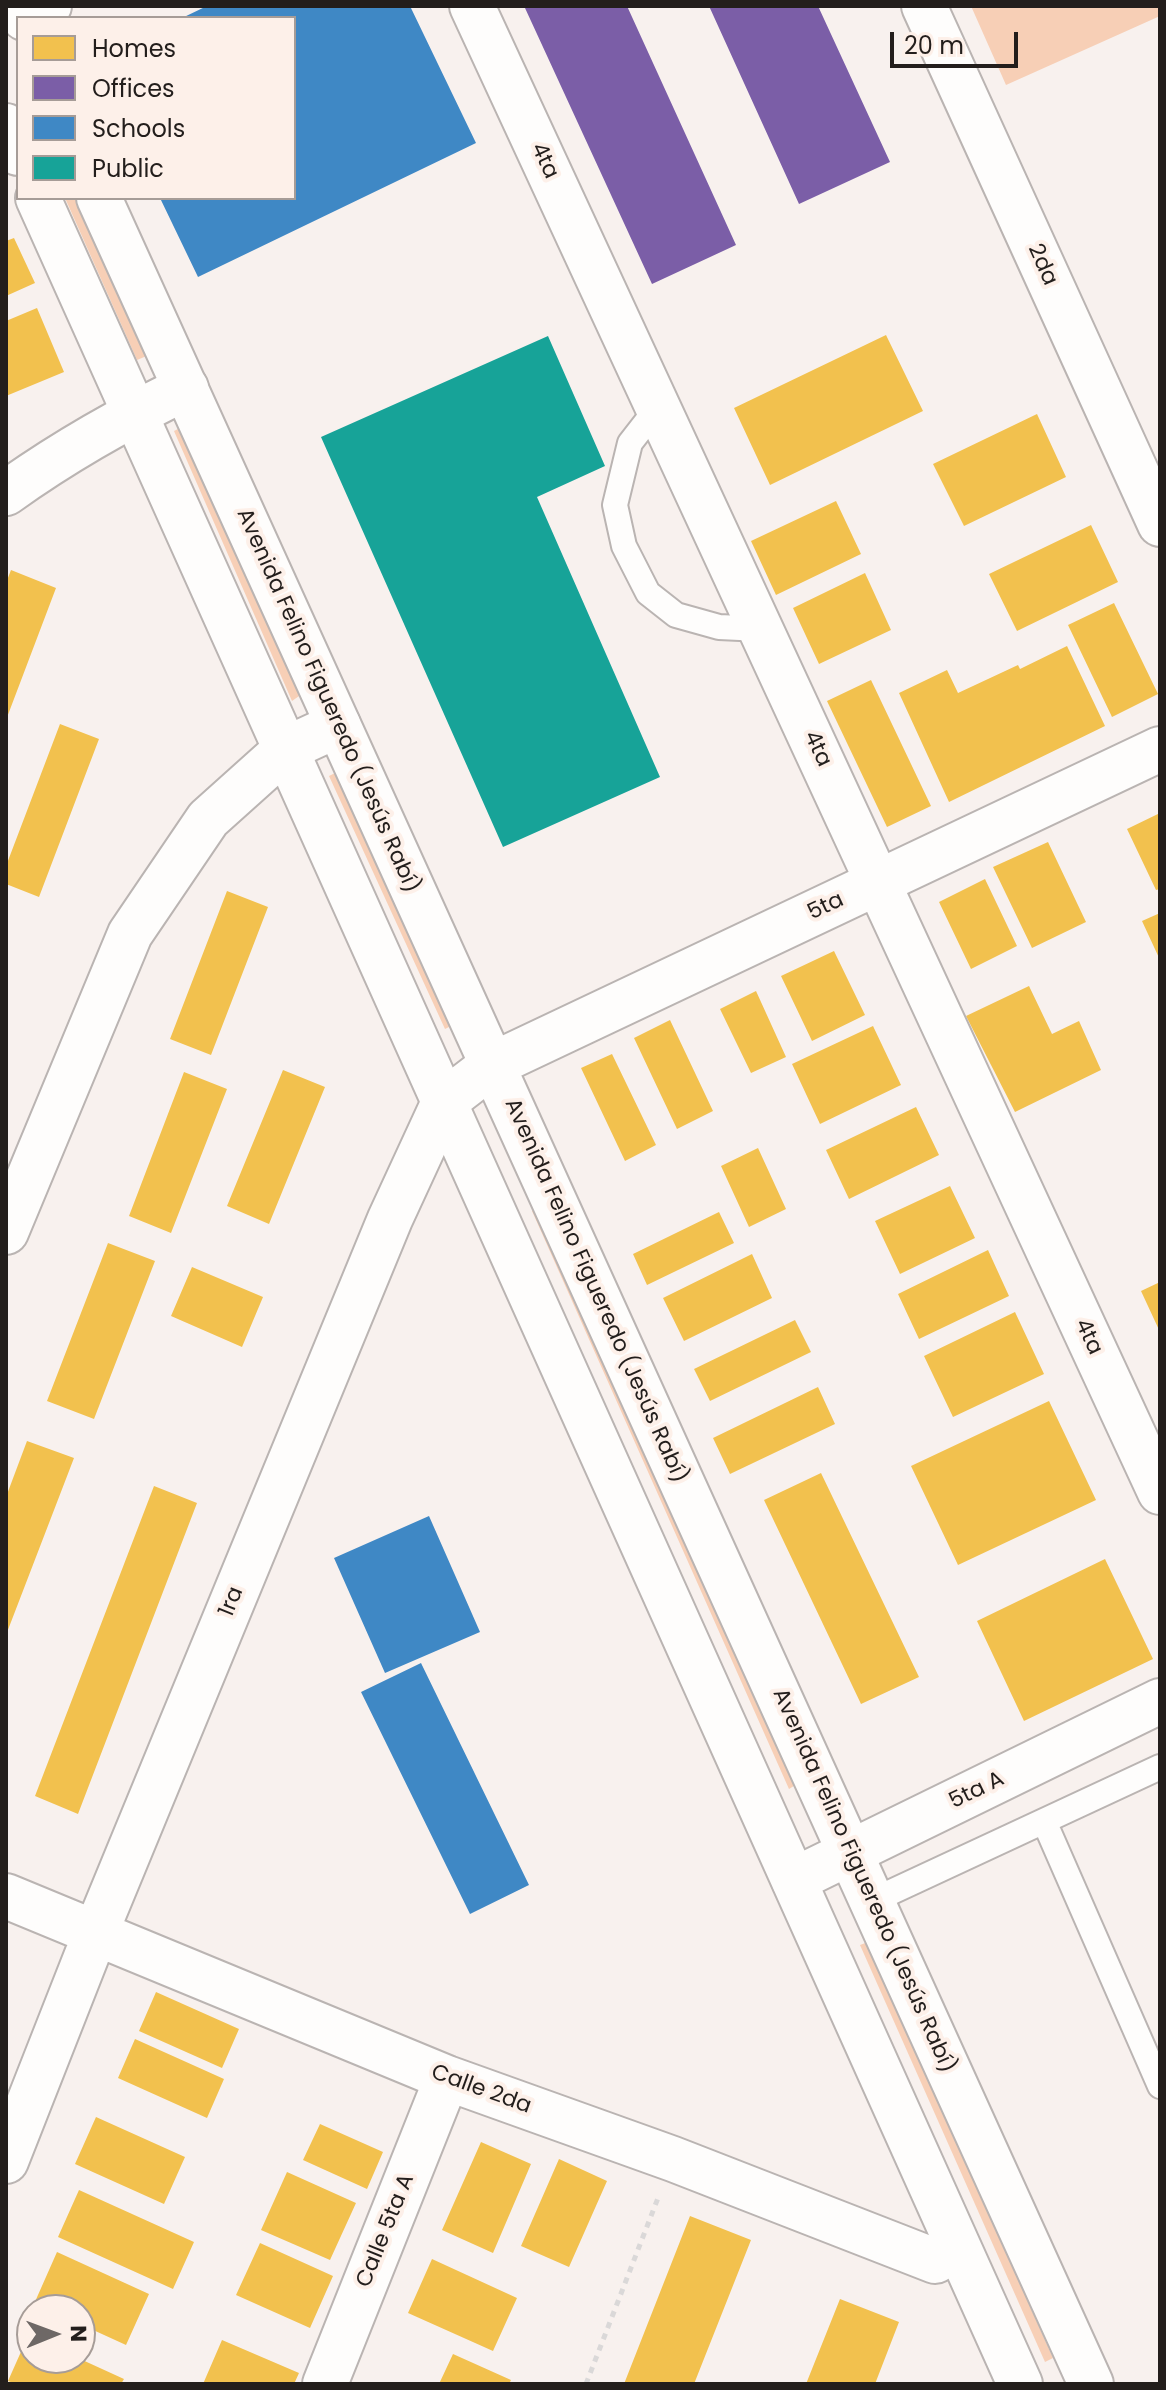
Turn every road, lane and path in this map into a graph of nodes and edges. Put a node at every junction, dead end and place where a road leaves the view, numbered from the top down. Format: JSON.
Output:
{"nodes":[{"id":1,"x":49,"y":6,"type":"edge"},
{"id":2,"x":472,"y":6,"type":"edge"},
{"id":3,"x":924,"y":6,"type":"edge"},
{"id":4,"x":27,"y":16,"type":"edge"},
{"id":5,"x":6,"y":126,"type":"edge"},
{"id":6,"x":16,"y":148,"type":"edge"},
{"id":7,"x":39,"y":200,"type":"edge"},
{"id":8,"x":100,"y":200,"type":"edge"},
{"id":9,"x":186,"y":388,"type":"junction"},
{"id":10,"x":658,"y":407,"type":"junction"},
{"id":11,"x":134,"y":412,"type":"junction"},
{"id":12,"x":6,"y":493,"type":"edge"},
{"id":13,"x":1160,"y":524,"type":"edge"},
{"id":14,"x":761,"y":629,"type":"junction"},
{"id":15,"x":338,"y":725,"type":"junction"},
{"id":16,"x":286,"y":749,"type":"junction"},
{"id":17,"x":1160,"y":749,"type":"edge"},
{"id":18,"x":878,"y":882,"type":"junction"},
{"id":19,"x":492,"y":1065,"type":"junction"},
{"id":20,"x":444,"y":1102,"type":"junction"},
{"id":21,"x":6,"y":1232,"type":"edge"},
{"id":22,"x":1160,"y":1492,"type":"edge"},
{"id":23,"x":1160,"y":1701,"type":"edge"},
{"id":24,"x":1160,"y":1767,"type":"edge"},
{"id":25,"x":1044,"y":1821,"type":"junction"},
{"id":26,"x":850,"y":1853,"type":"junction"},
{"id":27,"x":794,"y":1880,"type":"junction"},
{"id":28,"x":6,"y":1896,"type":"edge"},
{"id":29,"x":872,"y":1901,"type":"junction"},
{"id":30,"x":96,"y":1932,"type":"junction"},
{"id":31,"x":447,"y":2078,"type":"junction"},
{"id":32,"x":1160,"y":2086,"type":"edge"},
{"id":33,"x":673,"y":2159,"type":"junction"},
{"id":34,"x":6,"y":2161,"type":"edge"},
{"id":35,"x":958,"y":2248,"type":"junction"},
{"id":36,"x":325,"y":2384,"type":"edge"},
{"id":37,"x":586,"y":2384,"type":"edge"},
{"id":38,"x":1020,"y":2384,"type":"edge"},
{"id":39,"x":1091,"y":2384,"type":"edge"}],
"edges":[{"from":1,"to":4,"type":"street"},
{"from":2,"to":10,"type":"street","name":"4ta"},
{"from":3,"to":13,"type":"street","name":"2da"},
{"from":5,"to":6,"type":"street"},
{"from":7,"to":11,"type":"street"},
{"from":8,"to":9,"type":"street","name":"Avenida Felino Figueredo (Jesús Rabí)"},
{"from":9,"to":11,"type":"street"},
{"from":9,"to":15,"type":"street","name":"Avenida Felino Figueredo (Jesús Rabí)"},
{"from":10,"to":14,"type":"street","name":"4ta"},
{"from":10,"to":14,"type":"lane"},
{"from":11,"to":12,"type":"street"},
{"from":11,"to":16,"type":"street"},
{"from":14,"to":18,"type":"street","name":"4ta"},
{"from":15,"to":16,"type":"street"},
{"from":15,"to":19,"type":"street","name":"Avenida Felino Figueredo (Jesús Rabí)"},
{"from":16,"to":20,"type":"street"},
{"from":16,"to":21,"type":"street"},
{"from":17,"to":18,"type":"street","name":"5ta"},
{"from":18,"to":19,"type":"street","name":"5ta"},
{"from":18,"to":22,"type":"street","name":"4ta"},
{"from":19,"to":20,"type":"street","name":"1ra"},
{"from":19,"to":26,"type":"street","name":"Avenida Felino Figueredo (Jesús Rabí)"},
{"from":20,"to":27,"type":"street"},
{"from":20,"to":30,"type":"street","name":"1ra"},
{"from":23,"to":26,"type":"street","name":"5ta A"},
{"from":24,"to":25,"type":"lane"},
{"from":25,"to":29,"type":"lane"},
{"from":25,"to":32,"type":"lane"},
{"from":26,"to":27,"type":"street","name":"5ta A"},
{"from":26,"to":29,"type":"street","name":"Avenida Felino Figueredo (Jesús Rabí)"},
{"from":27,"to":35,"type":"street"},
{"from":28,"to":30,"type":"street","name":"Calle 2da"},
{"from":29,"to":39,"type":"street","name":"Avenida Felino Figueredo (Jesús Rabí)"},
{"from":30,"to":31,"type":"street","name":"Calle 2da"},
{"from":30,"to":34,"type":"street","name":"1ra"},
{"from":31,"to":33,"type":"street","name":"Calle 2da"},
{"from":31,"to":36,"type":"street","name":"Calle 5ta A"},
{"from":33,"to":35,"type":"street","name":"Calle 2da"},
{"from":33,"to":37,"type":"path"},
{"from":35,"to":38,"type":"street"}]}
